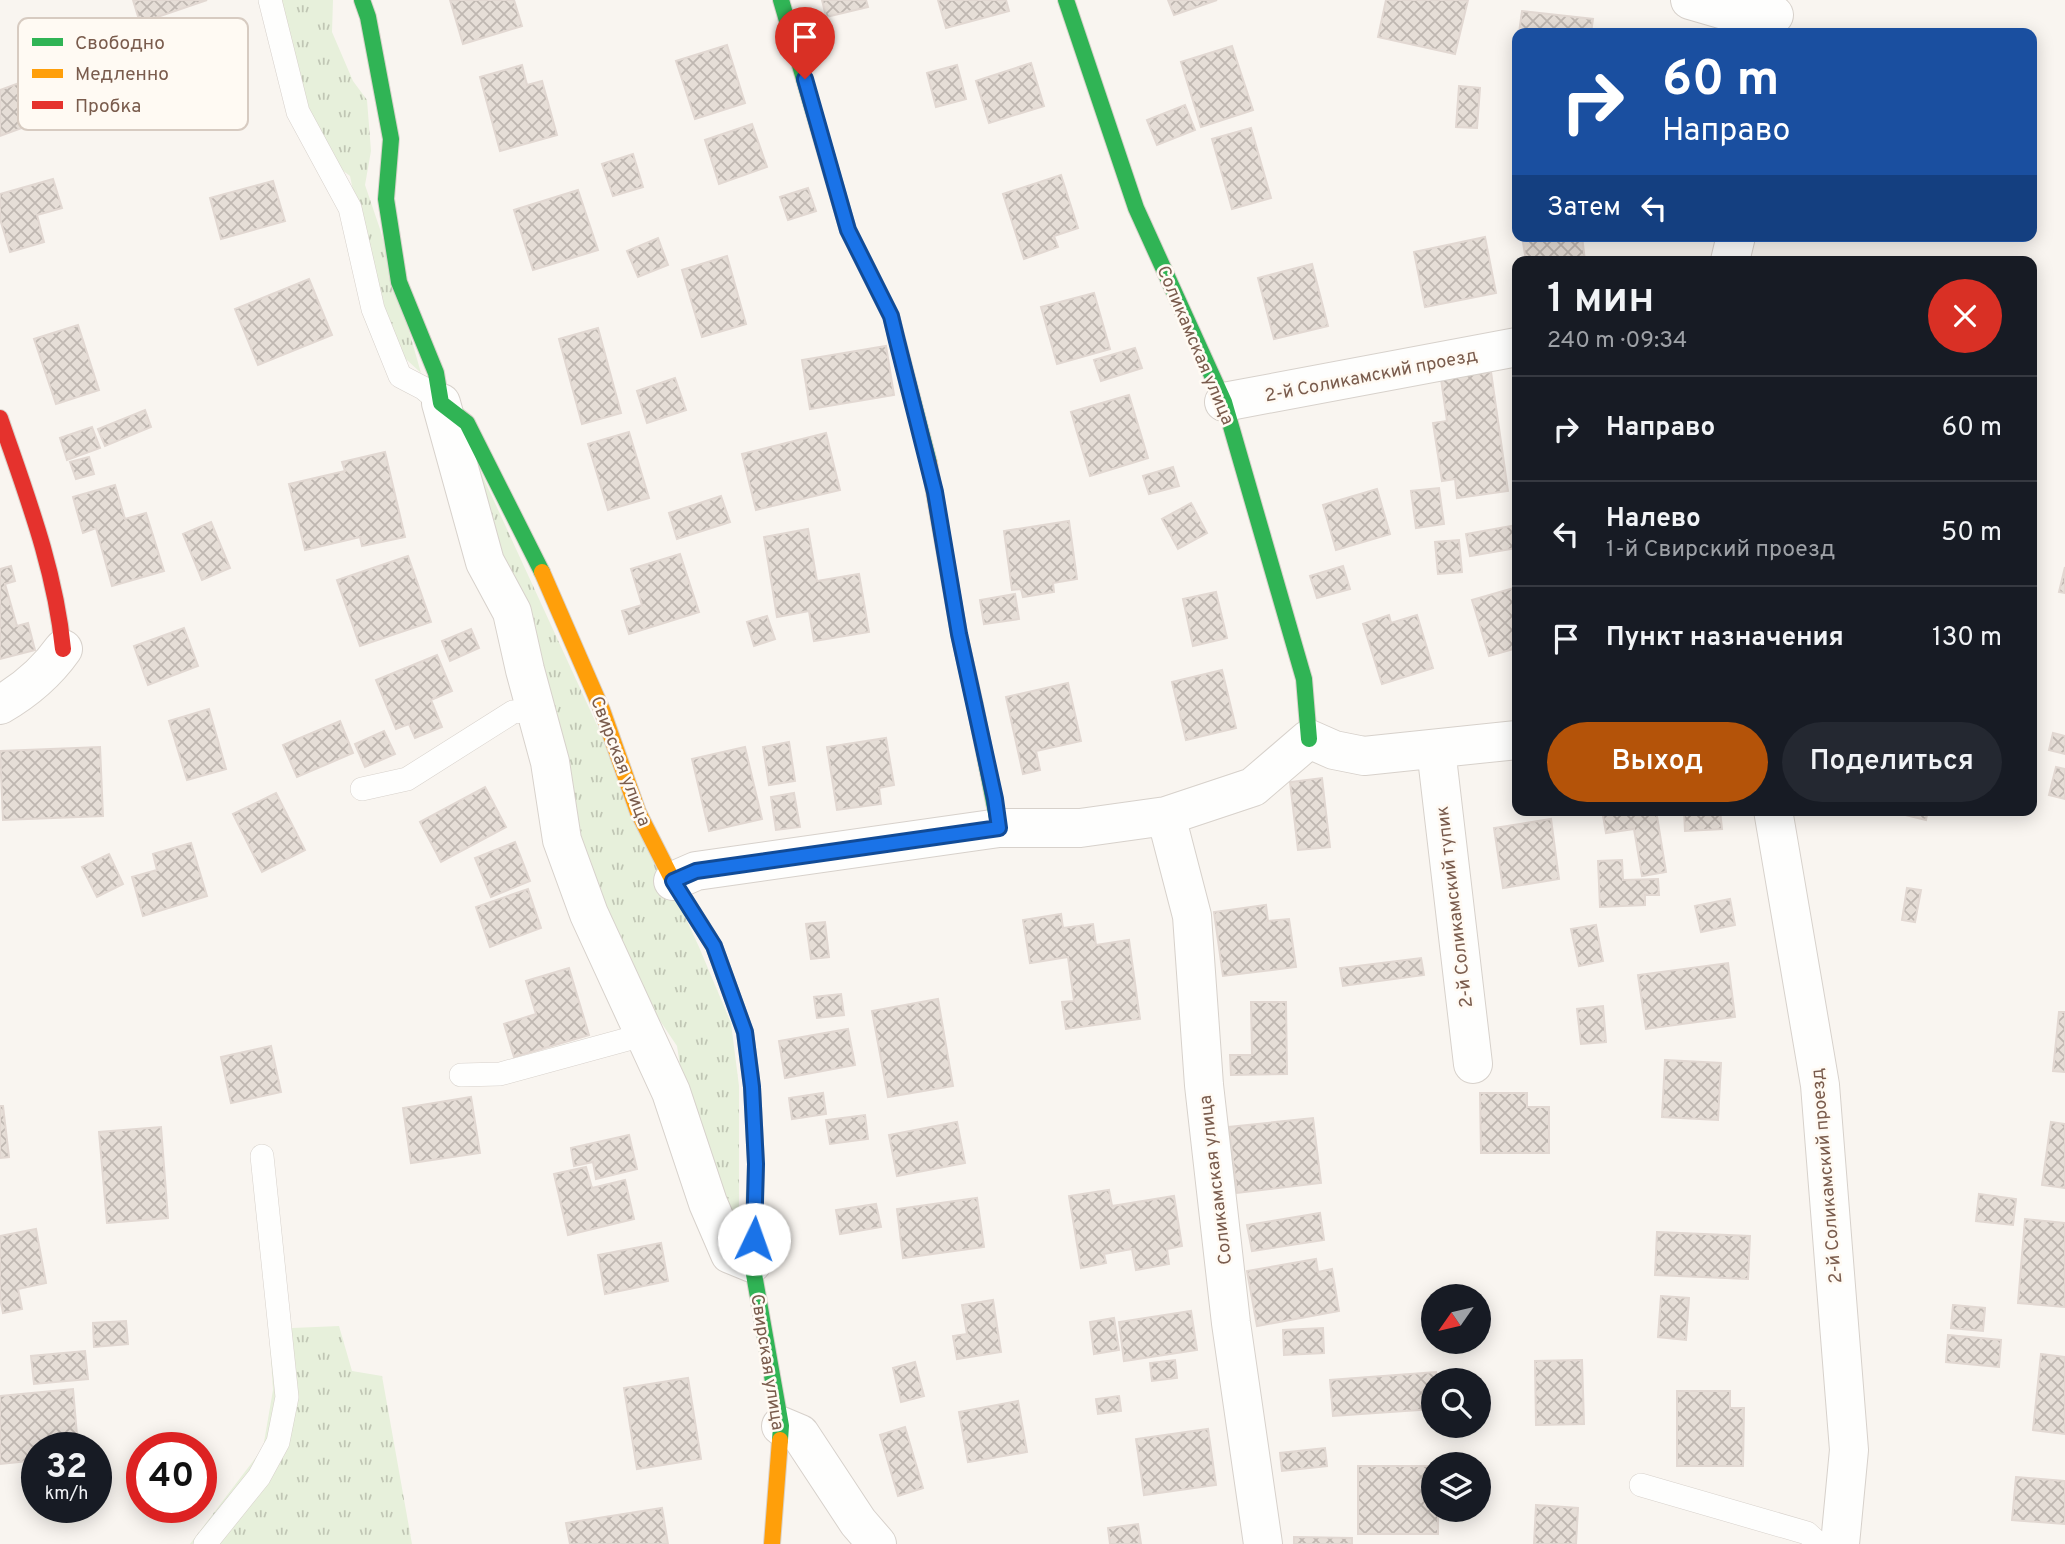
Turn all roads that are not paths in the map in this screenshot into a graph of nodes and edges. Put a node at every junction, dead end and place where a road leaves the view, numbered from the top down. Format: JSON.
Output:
{"nodes":[{"id":1,"x":270,"y":0,"type":"edge"},
{"id":2,"x":362,"y":0,"type":"edge"},
{"id":3,"x":781,"y":0,"type":"edge"},
{"id":4,"x":1066,"y":0,"type":"edge"},
{"id":5,"x":1690,"y":0,"type":"edge"},
{"id":6,"x":1777,"y":16,"type":"edge"},
{"id":7,"x":386,"y":199,"type":"junction"},
{"id":8,"x":350,"y":208,"type":"junction"},
{"id":9,"x":1512,"y":348,"type":"edge"},
{"id":10,"x":1224,"y":402,"type":"junction"},
{"id":11,"x":441,"y":403,"type":"junction"},
{"id":12,"x":0,"y":418,"type":"edge"},
{"id":13,"x":63,"y":649,"type":"joint"},
{"id":14,"x":0,"y":705,"type":"edge"},
{"id":15,"x":536,"y":710,"type":"junction"},
{"id":16,"x":1309,"y":739,"type":"junction"},
{"id":17,"x":1512,"y":741,"type":"edge"},
{"id":18,"x":1436,"y":750,"type":"junction"},
{"id":19,"x":362,"y":789,"type":"dead end"},
{"id":20,"x":1166,"y":816,"type":"junction"},
{"id":21,"x":1774,"y":816,"type":"edge"},
{"id":22,"x":999,"y":828,"type":"junction"},
{"id":23,"x":673,"y":881,"type":"junction"},
{"id":24,"x":643,"y":1035,"type":"junction"},
{"id":25,"x":1473,"y":1064,"type":"dead end"},
{"id":26,"x":461,"y":1076,"type":"dead end"},
{"id":27,"x":262,"y":1156,"type":"dead end"},
{"id":28,"x":752,"y":1264,"type":"junction"},
{"id":29,"x":781,"y":1426,"type":"junction"},
{"id":30,"x":1641,"y":1485,"type":"dead end"},
{"id":31,"x":205,"y":1544,"type":"edge"},
{"id":32,"x":772,"y":1544,"type":"edge"},
{"id":33,"x":877,"y":1544,"type":"edge"},
{"id":34,"x":1263,"y":1544,"type":"edge"},
{"id":35,"x":1819,"y":1544,"type":"edge"},
{"id":36,"x":1840,"y":1544,"type":"edge"}],
"edges":[{"from":1,"to":8,"type":"lane"},
{"from":2,"to":7,"type":"street"},
{"from":3,"to":22,"type":"street"},
{"from":4,"to":10,"type":"street","name":"Соликамская улица"},
{"from":5,"to":6,"type":"street"},
{"from":7,"to":8,"type":"lane"},
{"from":7,"to":11,"type":"street"},
{"from":8,"to":11,"type":"lane"},
{"from":9,"to":10,"type":"street","name":"2-й Соликамский проезд"},
{"from":10,"to":16,"type":"street","name":"Соликамская улица"},
{"from":11,"to":15,"type":"street"},
{"from":11,"to":23,"type":"street","name":"Свирская улица"},
{"from":12,"to":13,"type":"street"},
{"from":13,"to":14,"type":"street"},
{"from":15,"to":19,"type":"lane"},
{"from":15,"to":24,"type":"street"},
{"from":16,"to":18,"type":"street"},
{"from":16,"to":20,"type":"street"},
{"from":17,"to":18,"type":"street"},
{"from":18,"to":25,"type":"street","name":"2-й Соликамский тупик"},
{"from":20,"to":22,"type":"street"},
{"from":20,"to":34,"type":"street","name":"Соликамская улица"},
{"from":21,"to":36,"type":"street","name":"2-й Соликамский проезд"},
{"from":22,"to":23,"type":"street"},
{"from":23,"to":28,"type":"street","name":"Свирская улица"},
{"from":24,"to":26,"type":"lane"},
{"from":24,"to":28,"type":"street"},
{"from":27,"to":31,"type":"lane"},
{"from":28,"to":29,"type":"street","name":"Свирская улица"},
{"from":29,"to":32,"type":"street","name":"Свирская улица"},
{"from":29,"to":33,"type":"street"},
{"from":30,"to":35,"type":"lane"}]}
